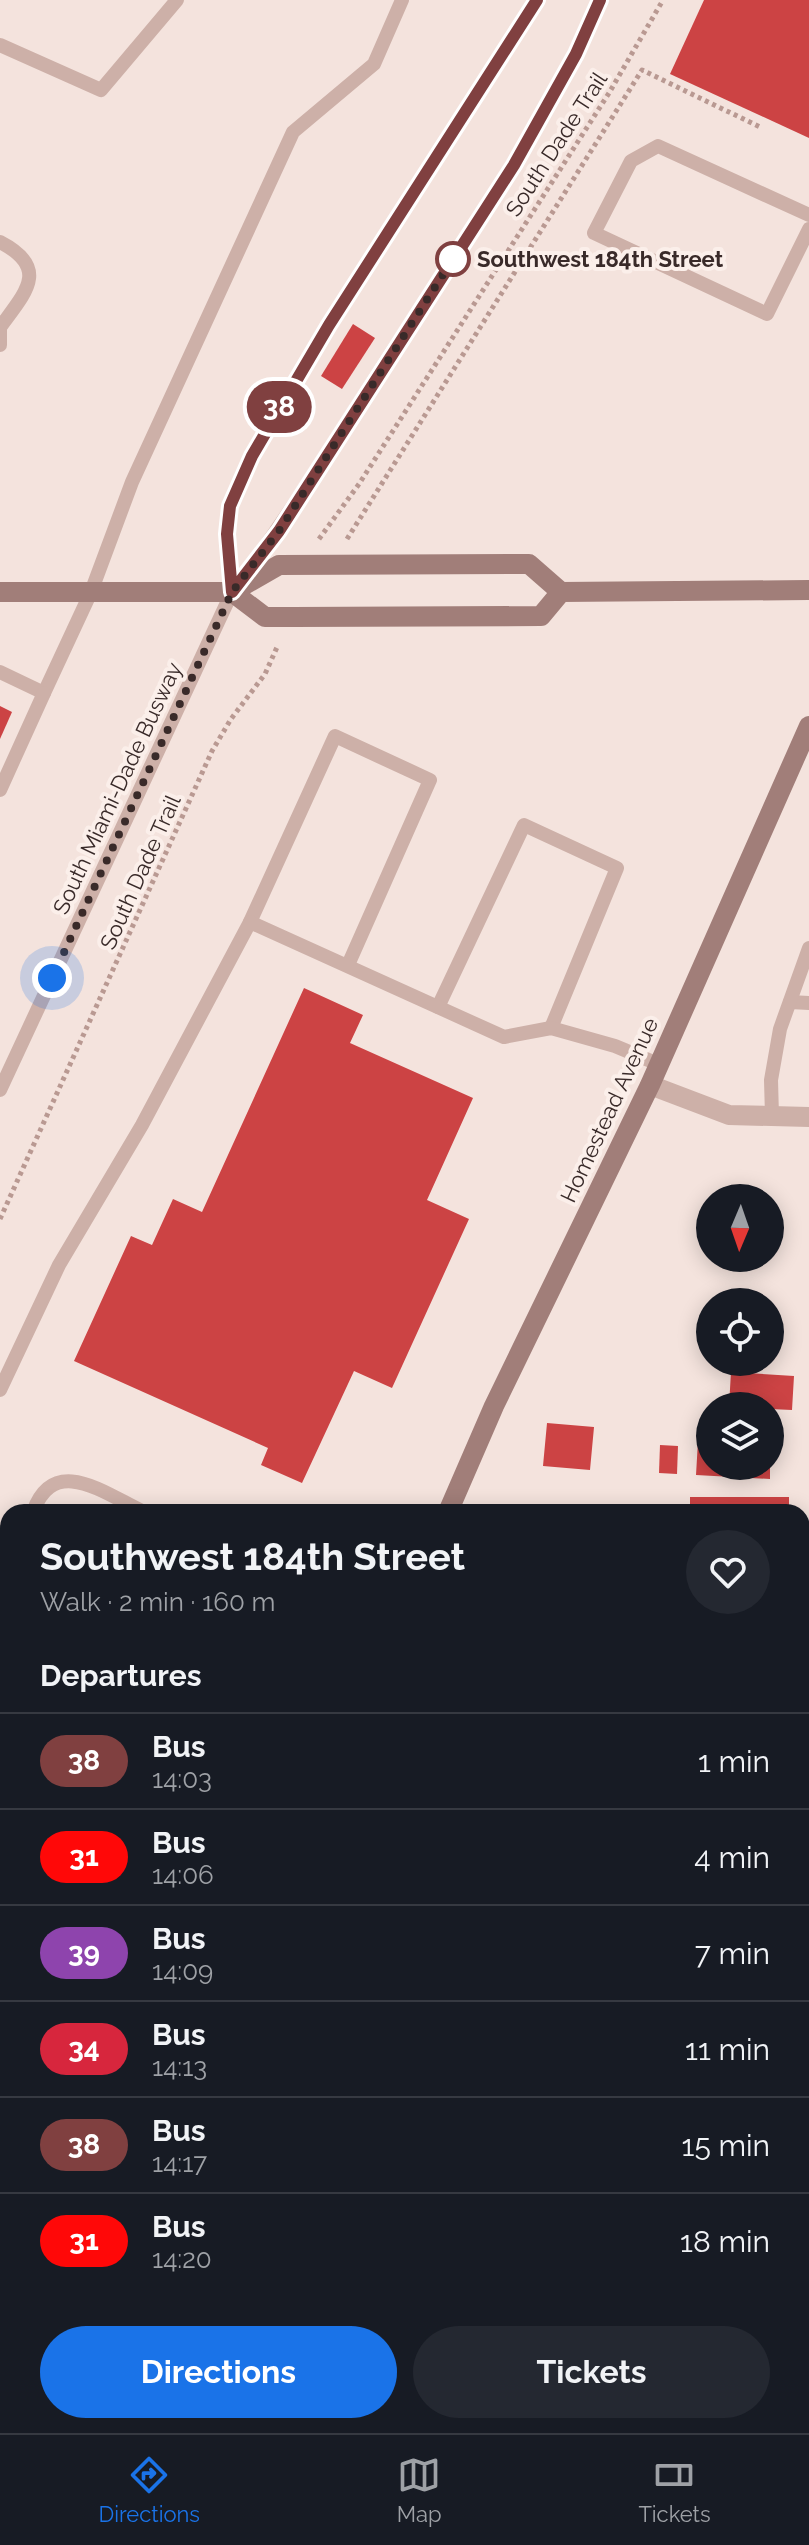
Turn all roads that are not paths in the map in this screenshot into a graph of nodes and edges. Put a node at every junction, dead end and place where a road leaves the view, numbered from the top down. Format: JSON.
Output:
{"nodes":[{"id":1,"x":177,"y":0,"type":"edge"},
{"id":2,"x":402,"y":0,"type":"edge"},
{"id":3,"x":537,"y":0,"type":"edge"},
{"id":4,"x":600,"y":0,"type":"edge"},
{"id":5,"x":0,"y":45,"type":"edge"},
{"id":6,"x":809,"y":215,"type":"edge"},
{"id":7,"x":809,"y":229,"type":"edge"},
{"id":8,"x":0,"y":242,"type":"edge"},
{"id":9,"x":1,"y":325,"type":"edge"},
{"id":10,"x":0,"y":345,"type":"edge"},
{"id":11,"x":809,"y":590,"type":"edge"},
{"id":12,"x":0,"y":592,"type":"edge"},
{"id":13,"x":91,"y":592,"type":"junction"},
{"id":14,"x":232,"y":592,"type":"junction"},
{"id":15,"x":561,"y":592,"type":"junction"},
{"id":16,"x":0,"y":672,"type":"edge"},
{"id":17,"x":44,"y":693,"type":"junction"},
{"id":18,"x":809,"y":726,"type":"edge"},
{"id":19,"x":0,"y":790,"type":"edge"},
{"id":20,"x":250,"y":922,"type":"junction"},
{"id":21,"x":809,"y":948,"type":"edge"},
{"id":22,"x":348,"y":965,"type":"junction"},
{"id":23,"x":790,"y":1002,"type":"junction"},
{"id":24,"x":809,"y":1003,"type":"edge"},
{"id":25,"x":438,"y":1007,"type":"junction"},
{"id":26,"x":551,"y":1028,"type":"junction"},
{"id":27,"x":658,"y":1064,"type":"junction"},
{"id":28,"x":650,"y":1085,"type":"junction"},
{"id":29,"x":0,"y":1090,"type":"edge"},
{"id":30,"x":772,"y":1116,"type":"junction"},
{"id":31,"x":809,"y":1117,"type":"edge"},
{"id":32,"x":0,"y":1390,"type":"edge"},
{"id":33,"x":36,"y":1504,"type":"edge"},
{"id":34,"x":127,"y":1504,"type":"edge"},
{"id":35,"x":451,"y":1504,"type":"edge"}],
"edges":[{"from":1,"to":5,"type":"lane"},
{"from":2,"to":13,"type":"lane"},
{"from":3,"to":14,"type":"lane","name":"South Miami-Dade Busway"},
{"from":4,"to":14,"type":"lane","name":"South Miami-Dade Busway"},
{"from":6,"to":7,"type":"lane"},
{"from":8,"to":9,"type":"lane"},
{"from":9,"to":10,"type":"lane"},
{"from":11,"to":15,"type":"main road"},
{"from":12,"to":13,"type":"main road"},
{"from":13,"to":14,"type":"main road"},
{"from":13,"to":17,"type":"lane"},
{"from":14,"to":15,"type":"main road"},
{"from":14,"to":15,"type":"main road"},
{"from":14,"to":29,"type":"lane","name":"South Miami-Dade Busway"},
{"from":16,"to":17,"type":"lane"},
{"from":17,"to":19,"type":"lane"},
{"from":18,"to":27,"type":"main road","name":"Homestead Avenue"},
{"from":20,"to":22,"type":"lane"},
{"from":20,"to":22,"type":"lane"},
{"from":20,"to":32,"type":"lane"},
{"from":21,"to":23,"type":"lane"},
{"from":22,"to":25,"type":"lane"},
{"from":23,"to":24,"type":"lane"},
{"from":23,"to":30,"type":"lane"},
{"from":25,"to":26,"type":"lane"},
{"from":25,"to":26,"type":"lane"},
{"from":26,"to":27,"type":"lane"},
{"from":27,"to":28,"type":"main road","name":"Homestead Avenue"},
{"from":28,"to":30,"type":"street"},
{"from":28,"to":35,"type":"main road","name":"Homestead Avenue"},
{"from":30,"to":31,"type":"street"},
{"from":33,"to":34,"type":"lane"}]}
